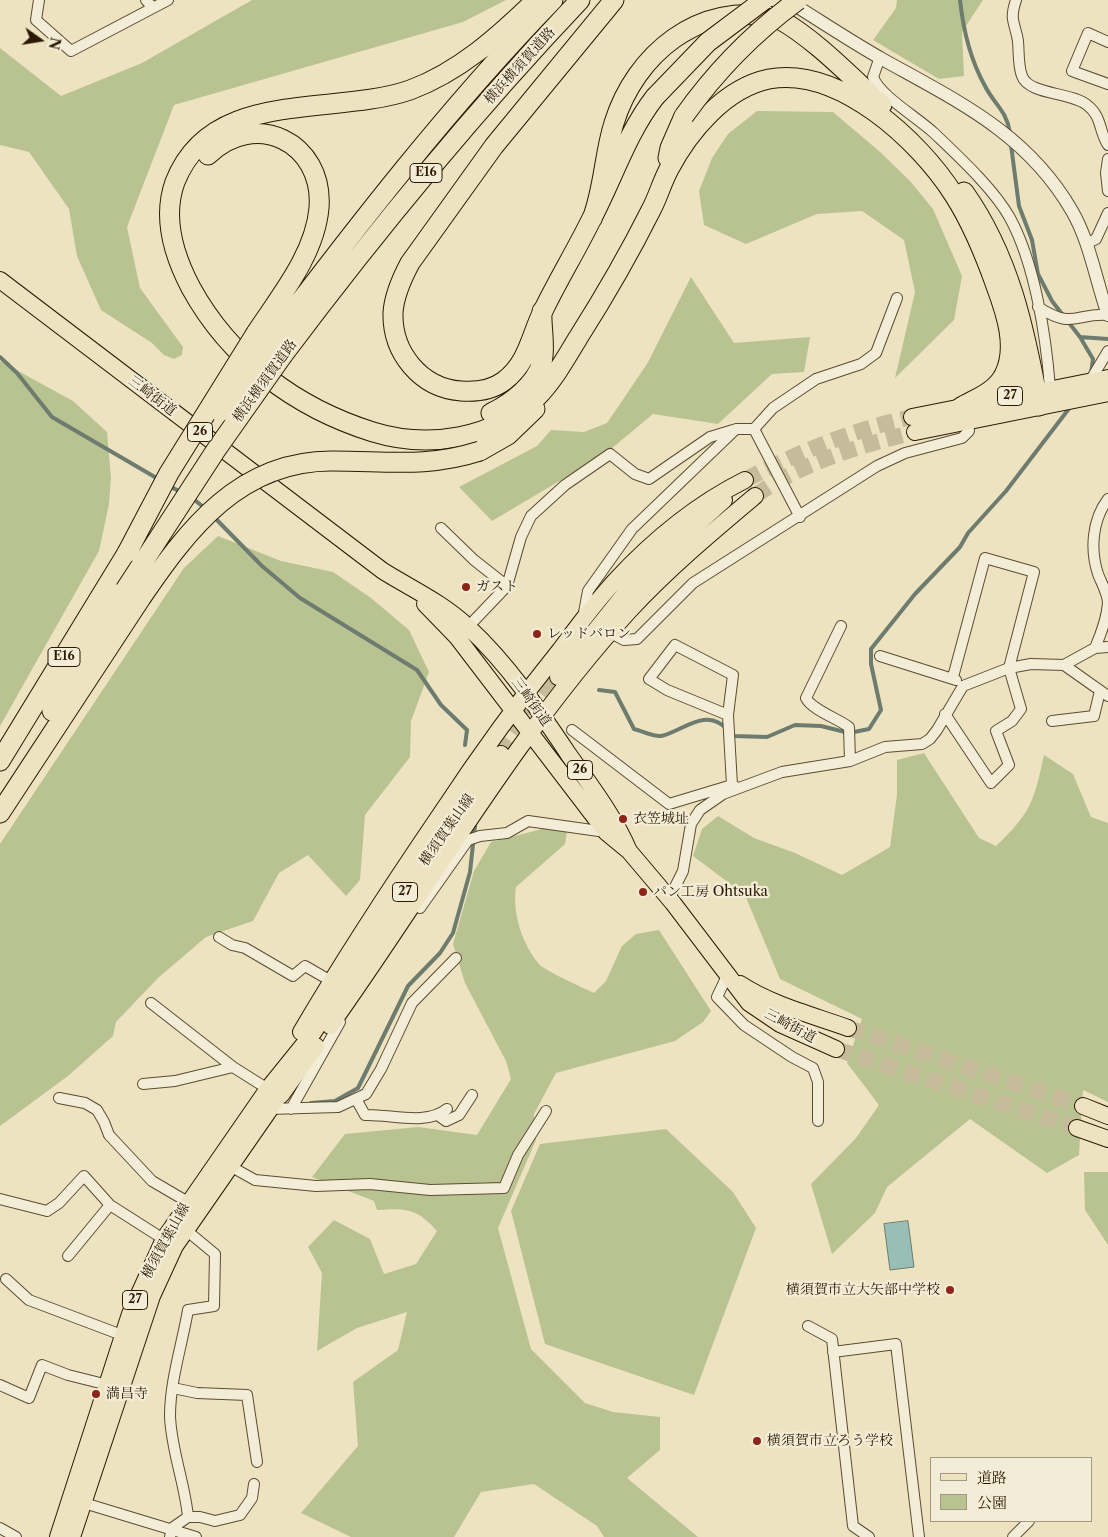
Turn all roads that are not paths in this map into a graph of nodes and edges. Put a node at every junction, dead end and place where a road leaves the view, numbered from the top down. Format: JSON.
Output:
{"nodes":[{"id":1,"x":39,"y":0,"type":"edge"},
{"id":2,"x":168,"y":0,"type":"edge"},
{"id":3,"x":536,"y":0,"type":"edge"},
{"id":4,"x":553,"y":0,"type":"edge"},
{"id":5,"x":580,"y":0,"type":"edge"},
{"id":6,"x":614,"y":0,"type":"edge"},
{"id":7,"x":764,"y":0,"type":"edge"},
{"id":8,"x":787,"y":0,"type":"edge"},
{"id":9,"x":798,"y":0,"type":"edge"},
{"id":10,"x":1016,"y":0,"type":"edge"},
{"id":11,"x":150,"y":4,"type":"edge"},
{"id":12,"x":1108,"y":42,"type":"edge"},
{"id":13,"x":880,"y":58,"type":"junction"},
{"id":14,"x":1108,"y":84,"type":"edge"},
{"id":15,"x":1108,"y":145,"type":"edge"},
{"id":16,"x":1108,"y":159,"type":"edge"},
{"id":17,"x":666,"y":177,"type":"junction"},
{"id":18,"x":1108,"y":191,"type":"edge"},
{"id":19,"x":1108,"y":213,"type":"edge"},
{"id":20,"x":592,"y":218,"type":"junction"},
{"id":21,"x":1105,"y":223,"type":"edge"},
{"id":22,"x":1086,"y":244,"type":"junction"},
{"id":23,"x":0,"y":280,"type":"edge"},
{"id":24,"x":897,"y":298,"type":"dead end"},
{"id":25,"x":1038,"y":306,"type":"junction"},
{"id":26,"x":596,"y":310,"type":"junction"},
{"id":27,"x":542,"y":311,"type":"junction"},
{"id":28,"x":1108,"y":315,"type":"edge"},
{"id":29,"x":1010,"y":342,"type":"junction"},
{"id":30,"x":269,"y":344,"type":"junction"},
{"id":31,"x":1108,"y":351,"type":"edge"},
{"id":32,"x":1108,"y":378,"type":"edge"},
{"id":33,"x":1090,"y":381,"type":"junction"},
{"id":34,"x":1108,"y":393,"type":"edge"},
{"id":35,"x":1036,"y":395,"type":"junction"},
{"id":36,"x":964,"y":413,"type":"junction"},
{"id":37,"x":913,"y":425,"type":"tunnel mouth"},
{"id":38,"x":736,"y":429,"type":"junction"},
{"id":39,"x":754,"y":430,"type":"junction"},
{"id":40,"x":1108,"y":499,"type":"edge"},
{"id":41,"x":800,"y":517,"type":"junction"},
{"id":42,"x":442,"y":528,"type":"dead end"},
{"id":43,"x":694,"y":528,"type":"junction"},
{"id":44,"x":507,"y":586,"type":"junction"},
{"id":45,"x":133,"y":594,"type":"junction"},
{"id":46,"x":583,"y":620,"type":"junction"},
{"id":47,"x":841,"y":626,"type":"dead end"},
{"id":48,"x":463,"y":632,"type":"junction"},
{"id":49,"x":611,"y":632,"type":"junction"},
{"id":50,"x":1108,"y":647,"type":"edge"},
{"id":51,"x":1095,"y":648,"type":"junction"},
{"id":52,"x":880,"y":656,"type":"dead end"},
{"id":53,"x":1064,"y":665,"type":"junction"},
{"id":54,"x":1009,"y":668,"type":"junction"},
{"id":55,"x":558,"y":677,"type":"tunnel mouth"},
{"id":56,"x":952,"y":677,"type":"junction"},
{"id":57,"x":963,"y":686,"type":"junction"},
{"id":58,"x":525,"y":693,"type":"junction"},
{"id":59,"x":1104,"y":693,"type":"edge"},
{"id":60,"x":513,"y":709,"type":"junction"},
{"id":61,"x":945,"y":714,"type":"junction"},
{"id":62,"x":728,"y":715,"type":"junction"},
{"id":63,"x":543,"y":717,"type":"junction"},
{"id":64,"x":1052,"y":721,"type":"dead end"},
{"id":65,"x":572,"y":730,"type":"dead end"},
{"id":66,"x":532,"y":732,"type":"junction"},
{"id":67,"x":501,"y":754,"type":"tunnel mouth"},
{"id":68,"x":0,"y":761,"type":"edge"},
{"id":69,"x":850,"y":761,"type":"junction"},
{"id":70,"x":735,"y":786,"type":"junction"},
{"id":71,"x":0,"y":798,"type":"edge"},
{"id":72,"x":0,"y":813,"type":"edge"},
{"id":73,"x":606,"y":832,"type":"junction"},
{"id":74,"x":629,"y":851,"type":"junction"},
{"id":75,"x":669,"y":899,"type":"junction"},
{"id":76,"x":219,"y":937,"type":"dead end"},
{"id":77,"x":456,"y":958,"type":"dead end"},
{"id":78,"x":728,"y":976,"type":"junction"},
{"id":79,"x":331,"y":981,"type":"junction"},
{"id":80,"x":151,"y":1003,"type":"dead end"},
{"id":81,"x":848,"y":1028,"type":"tunnel mouth"},
{"id":82,"x":836,"y":1049,"type":"tunnel mouth"},
{"id":83,"x":233,"y":1067,"type":"junction"},
{"id":84,"x":143,"y":1084,"type":"dead end"},
{"id":85,"x":274,"y":1092,"type":"junction"},
{"id":86,"x":472,"y":1096,"type":"dead end"},
{"id":87,"x":59,"y":1098,"type":"dead end"},
{"id":88,"x":356,"y":1099,"type":"junction"},
{"id":89,"x":1083,"y":1106,"type":"tunnel mouth"},
{"id":90,"x":269,"y":1109,"type":"junction"},
{"id":91,"x":291,"y":1109,"type":"junction"},
{"id":92,"x":447,"y":1109,"type":"dead end"},
{"id":93,"x":546,"y":1112,"type":"dead end"},
{"id":94,"x":438,"y":1116,"type":"junction"},
{"id":95,"x":1108,"y":1116,"type":"edge"},
{"id":96,"x":818,"y":1121,"type":"dead end"},
{"id":97,"x":1077,"y":1128,"type":"tunnel mouth"},
{"id":98,"x":1108,"y":1140,"type":"edge"},
{"id":99,"x":230,"y":1166,"type":"junction"},
{"id":100,"x":0,"y":1199,"type":"edge"},
{"id":101,"x":110,"y":1205,"type":"junction"},
{"id":102,"x":194,"y":1206,"type":"junction"},
{"id":103,"x":186,"y":1230,"type":"junction"},
{"id":104,"x":170,"y":1242,"type":"junction"},
{"id":105,"x":68,"y":1256,"type":"dead end"},
{"id":106,"x":6,"y":1279,"type":"dead end"},
{"id":107,"x":808,"y":1326,"type":"dead end"},
{"id":108,"x":129,"y":1338,"type":"junction"},
{"id":109,"x":833,"y":1352,"type":"junction"},
{"id":110,"x":0,"y":1385,"type":"edge"},
{"id":111,"x":114,"y":1387,"type":"junction"},
{"id":112,"x":173,"y":1388,"type":"junction"},
{"id":113,"x":257,"y":1462,"type":"dead end"},
{"id":114,"x":254,"y":1484,"type":"dead end"},
{"id":115,"x":84,"y":1503,"type":"junction"},
{"id":116,"x":188,"y":1517,"type":"junction"},
{"id":117,"x":1028,"y":1522,"type":"edge"},
{"id":118,"x":0,"y":1528,"type":"edge"},
{"id":119,"x":171,"y":1533,"type":"edge"},
{"id":120,"x":16,"y":1537,"type":"edge"},
{"id":121,"x":58,"y":1537,"type":"edge"},
{"id":122,"x":72,"y":1537,"type":"edge"},
{"id":123,"x":196,"y":1537,"type":"edge"},
{"id":124,"x":869,"y":1537,"type":"edge"},
{"id":125,"x":919,"y":1537,"type":"edge"},
{"id":126,"x":1013,"y":1537,"type":"edge"}],
"edges":[{"from":1,"to":11,"type":"street"},
{"from":2,"to":11,"type":"street"},
{"from":3,"to":26,"type":"highway"},
{"from":4,"to":30,"type":"highway","name":"横浜横須賀道路","number":"E16"},
{"from":5,"to":30,"type":"highway","name":"横浜横須賀道路","number":"E16"},
{"from":6,"to":27,"type":"highway"},
{"from":7,"to":20,"type":"highway","bridge":true},
{"from":8,"to":13,"type":"street"},
{"from":9,"to":17,"type":"highway","bridge":true},
{"from":10,"to":15,"type":"street"},
{"from":12,"to":14,"type":"street"},
{"from":13,"to":22,"type":"street"},
{"from":13,"to":25,"type":"street"},
{"from":16,"to":18,"type":"street"},
{"from":17,"to":26,"type":"highway"},
{"from":17,"to":29,"type":"highway"},
{"from":19,"to":21,"type":"street"},
{"from":20,"to":27,"type":"highway"},
{"from":20,"to":35,"type":"highway"},
{"from":21,"to":22,"type":"street"},
{"from":22,"to":28,"type":"street"},
{"from":23,"to":48,"type":"main road","name":"三崎街道","number":"26"},
{"from":24,"to":39,"type":"street"},
{"from":25,"to":28,"type":"street"},
{"from":25,"to":35,"type":"street"},
{"from":26,"to":45,"type":"highway","bridge":true},
{"from":27,"to":30,"type":"highway"},
{"from":29,"to":35,"type":"highway"},
{"from":29,"to":36,"type":"highway"},
{"from":30,"to":45,"type":"highway","name":"横浜横須賀道路","number":"E16","bridge":true},
{"from":30,"to":68,"type":"highway","number":"E16","bridge":true},
{"from":31,"to":33,"type":"street"},
{"from":32,"to":33,"type":"main road","number":"27"},
{"from":33,"to":35,"type":"main road","number":"27"},
{"from":34,"to":35,"type":"main road","number":"27"},
{"from":35,"to":36,"type":"main road","number":"27"},
{"from":35,"to":36,"type":"main road","number":"27"},
{"from":36,"to":37,"type":"main road","number":"27"},
{"from":36,"to":41,"type":"street"},
{"from":38,"to":39,"type":"street"},
{"from":38,"to":44,"type":"street"},
{"from":38,"to":46,"type":"street"},
{"from":39,"to":41,"type":"street"},
{"from":40,"to":51,"type":"street"},
{"from":41,"to":49,"type":"street"},
{"from":42,"to":44,"type":"street"},
{"from":43,"to":46,"type":"main road"},
{"from":43,"to":49,"type":"main road"},
{"from":43,"to":55,"type":"main road"},
{"from":44,"to":48,"type":"street"},
{"from":45,"to":71,"type":"highway","name":"横浜横須賀道路","number":"E16"},
{"from":45,"to":72,"type":"highway"},
{"from":46,"to":58,"type":"main road"},
{"from":47,"to":69,"type":"street"},
{"from":48,"to":58,"type":"main road","name":"三崎街道","number":"26"},
{"from":48,"to":60,"type":"main road","name":"三崎街道","number":"26"},
{"from":49,"to":63,"type":"main road"},
{"from":50,"to":51,"type":"street"},
{"from":51,"to":53,"type":"street"},
{"from":52,"to":56,"type":"street"},
{"from":53,"to":54,"type":"street"},
{"from":53,"to":59,"type":"street"},
{"from":54,"to":56,"type":"street"},
{"from":54,"to":57,"type":"street"},
{"from":54,"to":61,"type":"street"},
{"from":56,"to":57,"type":"street"},
{"from":57,"to":61,"type":"street"},
{"from":58,"to":60,"type":"main road"},
{"from":58,"to":63,"type":"main road","name":"三崎街道","number":"26"},
{"from":59,"to":64,"type":"street"},
{"from":60,"to":66,"type":"main road","name":"三崎街道","number":"26"},
{"from":60,"to":79,"type":"main road"},
{"from":61,"to":69,"type":"street"},
{"from":62,"to":62,"type":"street"},
{"from":62,"to":70,"type":"street"},
{"from":63,"to":66,"type":"main road"},
{"from":63,"to":74,"type":"main road","name":"三崎街道","number":"26"},
{"from":65,"to":70,"type":"street"},
{"from":66,"to":73,"type":"main road","name":"三崎街道","number":"26"},
{"from":66,"to":85,"type":"main road"},
{"from":67,"to":85,"type":"main road","name":"横須賀葉山線","number":"27"},
{"from":69,"to":70,"type":"street"},
{"from":70,"to":75,"type":"street"},
{"from":73,"to":74,"type":"main road","name":"三崎街道","number":"26"},
{"from":73,"to":91,"type":"street"},
{"from":74,"to":75,"type":"main road","name":"三崎街道","number":"26"},
{"from":75,"to":78,"type":"main road","name":"三崎街道","number":"26"},
{"from":76,"to":79,"type":"street"},
{"from":77,"to":88,"type":"street"},
{"from":78,"to":81,"type":"main road","name":"三崎街道","number":"26"},
{"from":78,"to":82,"type":"main road","name":"三崎街道","number":"26"},
{"from":78,"to":96,"type":"street"},
{"from":79,"to":85,"type":"main road"},
{"from":80,"to":83,"type":"street"},
{"from":83,"to":84,"type":"street"},
{"from":83,"to":85,"type":"street"},
{"from":85,"to":90,"type":"main road","name":"横須賀葉山線","number":"27"},
{"from":85,"to":102,"type":"main road","name":"横須賀葉山線","number":"27"},
{"from":86,"to":94,"type":"street"},
{"from":87,"to":102,"type":"street"},
{"from":88,"to":91,"type":"street"},
{"from":88,"to":94,"type":"street"},
{"from":89,"to":95,"type":"main road"},
{"from":90,"to":91,"type":"street"},
{"from":90,"to":99,"type":"main road","name":"横須賀葉山線","number":"27"},
{"from":92,"to":94,"type":"street"},
{"from":93,"to":99,"type":"street"},
{"from":97,"to":98,"type":"main road"},
{"from":99,"to":102,"type":"main road","name":"横須賀葉山線","number":"27"},
{"from":100,"to":101,"type":"street"},
{"from":101,"to":104,"type":"street"},
{"from":101,"to":105,"type":"street"},
{"from":102,"to":103,"type":"main road","name":"横須賀葉山線","number":"27"},
{"from":102,"to":104,"type":"main road","name":"横須賀葉山線","number":"27"},
{"from":103,"to":104,"type":"main road","name":"横須賀葉山線","number":"27"},
{"from":103,"to":112,"type":"street"},
{"from":104,"to":108,"type":"main road","name":"横須賀葉山線","number":"27"},
{"from":106,"to":108,"type":"street"},
{"from":107,"to":109,"type":"street"},
{"from":108,"to":111,"type":"main road","name":"横須賀葉山線","number":"27"},
{"from":109,"to":124,"type":"street"},
{"from":109,"to":125,"type":"street"},
{"from":110,"to":111,"type":"street"},
{"from":111,"to":115,"type":"main road","name":"横須賀葉山線","number":"27"},
{"from":111,"to":121,"type":"main road","name":"横須賀葉山線","number":"27"},
{"from":112,"to":113,"type":"street"},
{"from":112,"to":116,"type":"street"},
{"from":114,"to":116,"type":"street"},
{"from":115,"to":119,"type":"street"},
{"from":115,"to":122,"type":"main road","name":"横須賀葉山線","number":"27"},
{"from":116,"to":119,"type":"street"},
{"from":117,"to":126,"type":"street"},
{"from":118,"to":120,"type":"street"},
{"from":119,"to":123,"type":"street"}]}
